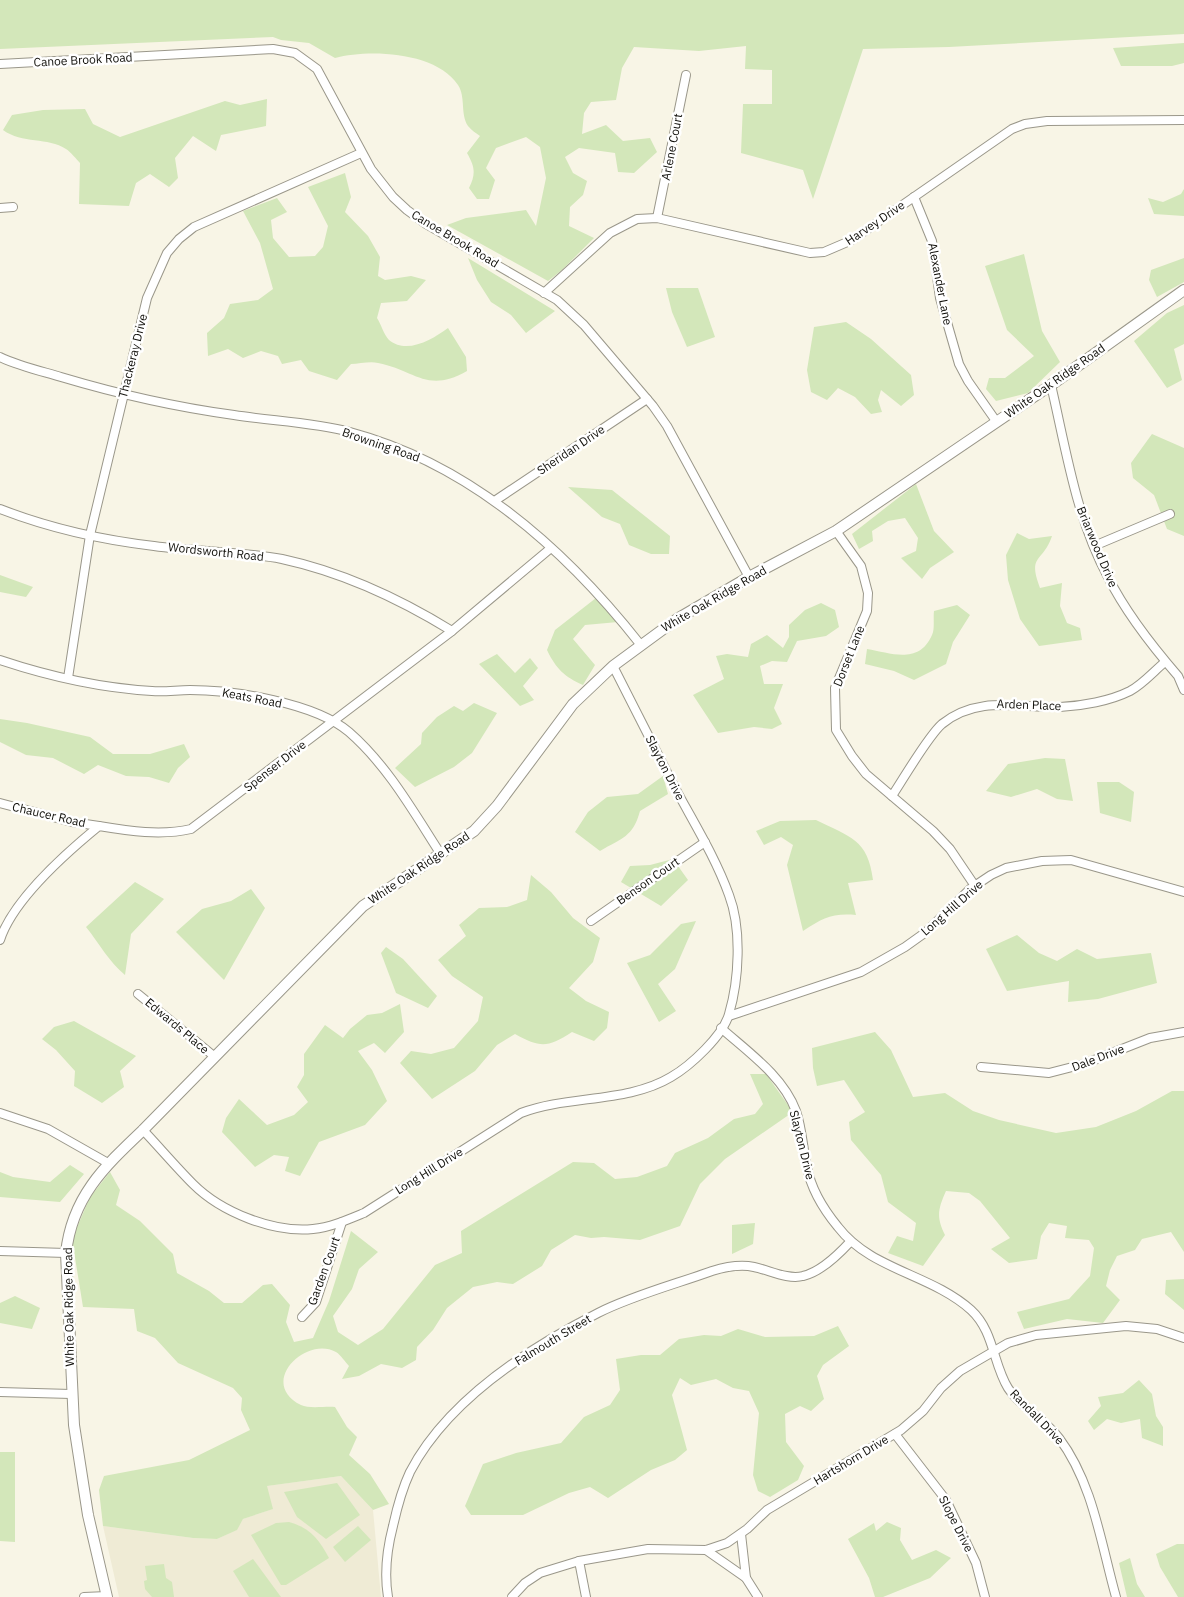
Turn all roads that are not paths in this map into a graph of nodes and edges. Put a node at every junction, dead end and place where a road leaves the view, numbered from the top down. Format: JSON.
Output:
{"nodes":[{"id":1,"x":0,"y":64,"type":"edge"},
{"id":2,"x":686,"y":75,"type":"dead end"},
{"id":3,"x":1184,"y":120,"type":"edge"},
{"id":4,"x":361,"y":153,"type":"junction"},
{"id":5,"x":914,"y":197,"type":"junction"},
{"id":6,"x":14,"y":207,"type":"dead end"},
{"id":7,"x":0,"y":208,"type":"edge"},
{"id":8,"x":657,"y":218,"type":"junction"},
{"id":9,"x":1184,"y":290,"type":"edge"},
{"id":10,"x":544,"y":293,"type":"junction"},
{"id":11,"x":0,"y":357,"type":"edge"},
{"id":12,"x":1052,"y":385,"type":"junction"},
{"id":13,"x":124,"y":394,"type":"junction"},
{"id":14,"x":647,"y":399,"type":"junction"},
{"id":15,"x":996,"y":421,"type":"junction"},
{"id":16,"x":496,"y":500,"type":"junction"},
{"id":17,"x":0,"y":509,"type":"edge"},
{"id":18,"x":1170,"y":514,"type":"dead end"},
{"id":19,"x":836,"y":531,"type":"junction"},
{"id":20,"x":90,"y":535,"type":"junction"},
{"id":21,"x":1094,"y":546,"type":"junction"},
{"id":22,"x":551,"y":548,"type":"junction"},
{"id":23,"x":749,"y":577,"type":"junction"},
{"id":24,"x":452,"y":631,"type":"junction"},
{"id":25,"x":640,"y":644,"type":"junction"},
{"id":26,"x":0,"y":660,"type":"edge"},
{"id":27,"x":1165,"y":662,"type":"junction"},
{"id":28,"x":613,"y":666,"type":"junction"},
{"id":29,"x":68,"y":678,"type":"junction"},
{"id":30,"x":1184,"y":690,"type":"edge"},
{"id":31,"x":333,"y":721,"type":"junction"},
{"id":32,"x":892,"y":796,"type":"junction"},
{"id":33,"x":0,"y":803,"type":"edge"},
{"id":34,"x":98,"y":826,"type":"junction"},
{"id":35,"x":705,"y":842,"type":"junction"},
{"id":36,"x":440,"y":853,"type":"junction"},
{"id":37,"x":975,"y":886,"type":"junction"},
{"id":38,"x":1184,"y":892,"type":"edge"},
{"id":39,"x":591,"y":921,"type":"dead end"},
{"id":40,"x":0,"y":940,"type":"edge"},
{"id":41,"x":138,"y":994,"type":"dead end"},
{"id":42,"x":729,"y":1016,"type":"junction"},
{"id":43,"x":721,"y":1028,"type":"junction"},
{"id":44,"x":1184,"y":1032,"type":"edge"},
{"id":45,"x":215,"y":1057,"type":"junction"},
{"id":46,"x":981,"y":1066,"type":"dead end"},
{"id":47,"x":0,"y":1113,"type":"edge"},
{"id":48,"x":143,"y":1130,"type":"junction"},
{"id":49,"x":108,"y":1163,"type":"junction"},
{"id":50,"x":342,"y":1222,"type":"junction"},
{"id":51,"x":850,"y":1242,"type":"junction"},
{"id":52,"x":0,"y":1251,"type":"edge"},
{"id":53,"x":66,"y":1253,"type":"junction"},
{"id":54,"x":302,"y":1317,"type":"dead end"},
{"id":55,"x":1184,"y":1338,"type":"edge"},
{"id":56,"x":995,"y":1350,"type":"junction"},
{"id":57,"x":0,"y":1392,"type":"edge"},
{"id":58,"x":71,"y":1394,"type":"junction"},
{"id":59,"x":895,"y":1434,"type":"junction"},
{"id":60,"x":741,"y":1534,"type":"junction"},
{"id":61,"x":706,"y":1550,"type":"junction"},
{"id":62,"x":580,"y":1561,"type":"junction"},
{"id":63,"x":746,"y":1578,"type":"junction"},
{"id":64,"x":107,"y":1596,"type":"edge"},
{"id":65,"x":84,"y":1597,"type":"edge"},
{"id":66,"x":388,"y":1597,"type":"edge"},
{"id":67,"x":512,"y":1597,"type":"edge"},
{"id":68,"x":586,"y":1597,"type":"edge"},
{"id":69,"x":758,"y":1597,"type":"edge"},
{"id":70,"x":984,"y":1597,"type":"edge"},
{"id":71,"x":1116,"y":1597,"type":"edge"}],
"edges":[{"from":1,"to":4,"type":"street","name":"Canoe Brook Road"},
{"from":2,"to":8,"type":"street","name":"Arlene Court"},
{"from":3,"to":5,"type":"street","name":"Harvey Drive"},
{"from":4,"to":10,"type":"street","name":"Canoe Brook Road"},
{"from":4,"to":13,"type":"street","name":"Thackeray Drive"},
{"from":5,"to":8,"type":"street","name":"Harvey Drive"},
{"from":5,"to":15,"type":"street","name":"Alexander Lane"},
{"from":6,"to":7,"type":"street"},
{"from":8,"to":10,"type":"street","name":"Harvey Drive"},
{"from":9,"to":12,"type":"street","name":"White Oak Ridge Road"},
{"from":10,"to":14,"type":"street","name":"Canoe Brook Road"},
{"from":11,"to":13,"type":"street","name":"Browning Road"},
{"from":12,"to":15,"type":"street","name":"White Oak Ridge Road"},
{"from":12,"to":21,"type":"street","name":"Briarwood Drive"},
{"from":13,"to":16,"type":"street","name":"Browning Road"},
{"from":13,"to":20,"type":"street","name":"Thackeray Drive"},
{"from":14,"to":16,"type":"street","name":"Sheridan Drive"},
{"from":14,"to":23,"type":"street","name":"Canoe Brook Road"},
{"from":15,"to":19,"type":"street","name":"White Oak Ridge Road"},
{"from":16,"to":22,"type":"street","name":"Browning Road"},
{"from":17,"to":20,"type":"street","name":"Wordsworth Road"},
{"from":18,"to":21,"type":"street"},
{"from":19,"to":23,"type":"street","name":"White Oak Ridge Road"},
{"from":19,"to":32,"type":"street","name":"Dorset Lane"},
{"from":20,"to":24,"type":"street","name":"Wordsworth Road"},
{"from":20,"to":29,"type":"street","name":"Thackeray Drive"},
{"from":21,"to":27,"type":"street","name":"Briarwood Drive"},
{"from":22,"to":24,"type":"street","name":"Spenser Drive"},
{"from":22,"to":25,"type":"street","name":"Browning Road"},
{"from":23,"to":25,"type":"street","name":"White Oak Ridge Road"},
{"from":24,"to":31,"type":"street","name":"Spenser Drive"},
{"from":25,"to":28,"type":"street","name":"White Oak Ridge Road"},
{"from":26,"to":29,"type":"street","name":"Keats Road"},
{"from":27,"to":30,"type":"street","name":"Briarwood Drive"},
{"from":27,"to":32,"type":"street","name":"Arden Place"},
{"from":28,"to":35,"type":"street","name":"Slayton Drive"},
{"from":28,"to":36,"type":"street","name":"White Oak Ridge Road"},
{"from":29,"to":31,"type":"street","name":"Keats Road"},
{"from":31,"to":34,"type":"street","name":"Spenser Drive"},
{"from":31,"to":36,"type":"street","name":"Keats Road"},
{"from":32,"to":37,"type":"street","name":"Dorset Lane"},
{"from":33,"to":34,"type":"street","name":"Chaucer Road"},
{"from":34,"to":40,"type":"street"},
{"from":35,"to":39,"type":"street","name":"Benson Court"},
{"from":35,"to":42,"type":"street","name":"Slayton Drive"},
{"from":36,"to":45,"type":"street","name":"White Oak Ridge Road"},
{"from":37,"to":38,"type":"street","name":"Long Hill Drive"},
{"from":37,"to":42,"type":"street","name":"Long Hill Drive"},
{"from":41,"to":45,"type":"street","name":"Edwards Place"},
{"from":42,"to":43,"type":"street","name":"Long Hill Drive"},
{"from":43,"to":50,"type":"street","name":"Long Hill Drive"},
{"from":43,"to":51,"type":"street","name":"Slayton Drive"},
{"from":44,"to":46,"type":"street","name":"Dale Drive"},
{"from":45,"to":48,"type":"street","name":"White Oak Ridge Road"},
{"from":47,"to":49,"type":"street"},
{"from":48,"to":49,"type":"street","name":"White Oak Ridge Road"},
{"from":48,"to":50,"type":"street","name":"Long Hill Drive"},
{"from":49,"to":53,"type":"street","name":"White Oak Ridge Road"},
{"from":50,"to":54,"type":"street","name":"Garden Court"},
{"from":51,"to":56,"type":"street","name":"Slayton Drive"},
{"from":51,"to":66,"type":"street","name":"Falmouth Street"},
{"from":52,"to":53,"type":"street"},
{"from":53,"to":58,"type":"street","name":"White Oak Ridge Road"},
{"from":55,"to":56,"type":"street","name":"Hartshorn Drive"},
{"from":56,"to":59,"type":"street","name":"Hartshorn Drive"},
{"from":56,"to":71,"type":"street","name":"Randall Drive"},
{"from":57,"to":58,"type":"street"},
{"from":58,"to":64,"type":"street","name":"White Oak Ridge Road"},
{"from":59,"to":60,"type":"street","name":"Hartshorn Drive"},
{"from":59,"to":70,"type":"street","name":"Slope Drive"},
{"from":60,"to":61,"type":"street","name":"Hartshorn Drive"},
{"from":60,"to":63,"type":"street"},
{"from":61,"to":62,"type":"street","name":"Hartshorn Drive"},
{"from":61,"to":63,"type":"street"},
{"from":62,"to":67,"type":"street","name":"Hartshorn Drive"},
{"from":62,"to":68,"type":"street"},
{"from":63,"to":69,"type":"street"},
{"from":64,"to":65,"type":"street"}]}
